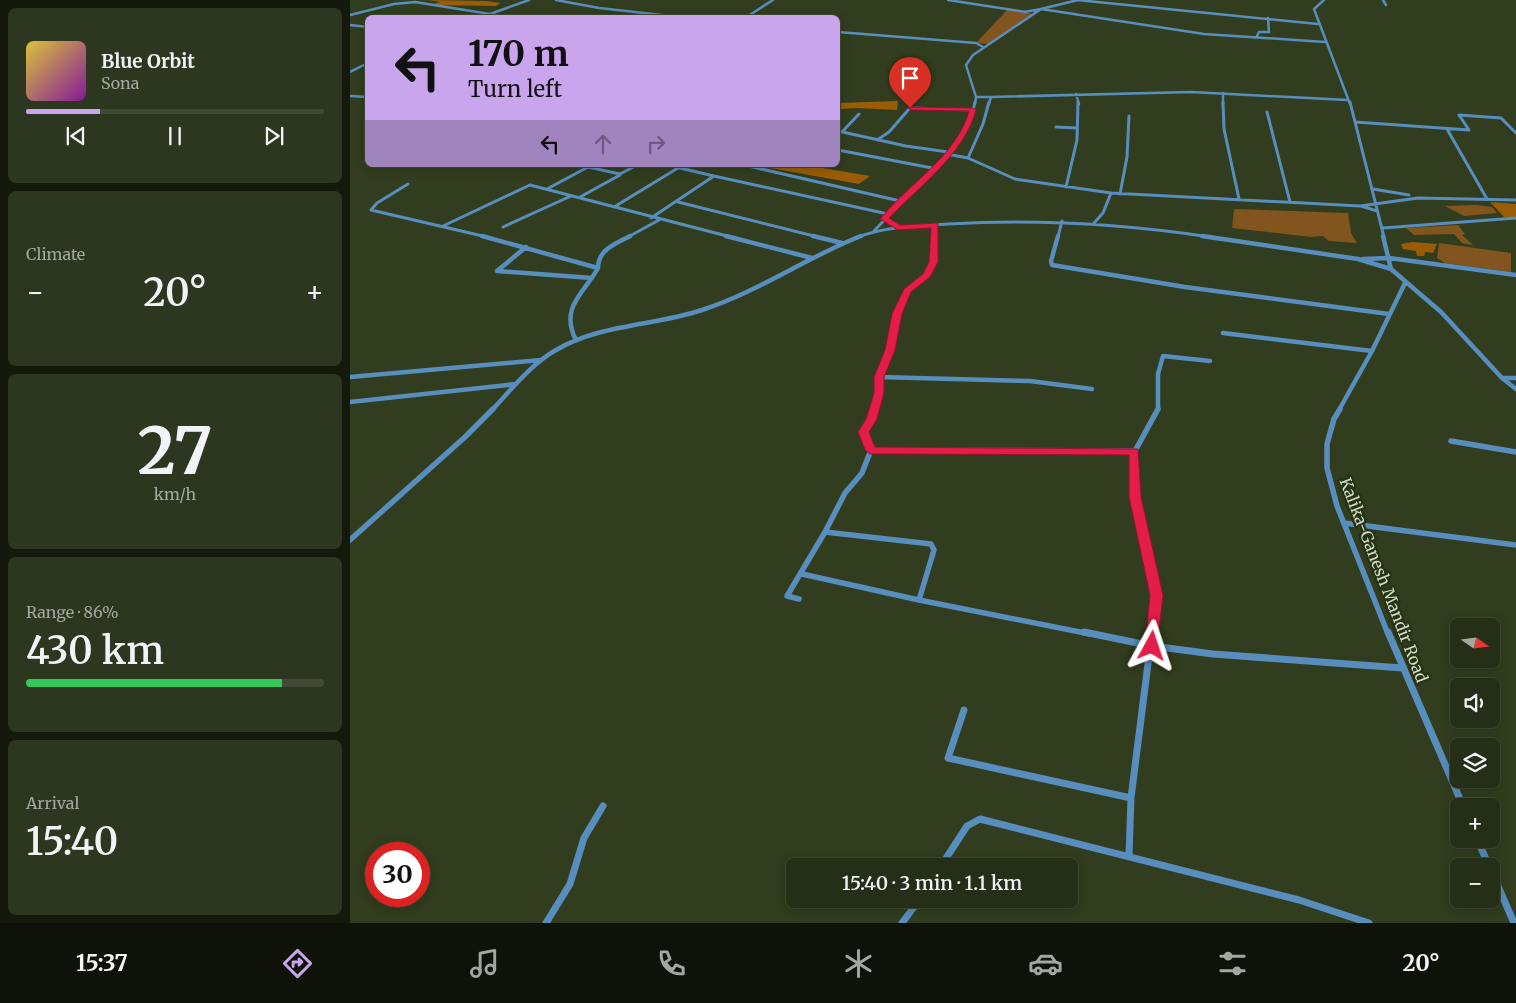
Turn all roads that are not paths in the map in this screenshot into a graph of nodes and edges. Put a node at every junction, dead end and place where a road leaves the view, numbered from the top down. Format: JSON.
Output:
{"nodes":[{"id":1,"x":529,"y":0,"type":"edge"},
{"id":2,"x":556,"y":0,"type":"edge"},
{"id":3,"x":773,"y":0,"type":"edge"},
{"id":4,"x":948,"y":0,"type":"edge"},
{"id":5,"x":1078,"y":0,"type":"edge"},
{"id":6,"x":1324,"y":0,"type":"edge"},
{"id":7,"x":1383,"y":0,"type":"edge"},
{"id":8,"x":1386,"y":5,"type":"dead end"},
{"id":9,"x":1041,"y":9,"type":"junction"},
{"id":10,"x":1024,"y":12,"type":"junction"},
{"id":11,"x":1033,"y":14,"type":"junction"},
{"id":12,"x":350,"y":15,"type":"edge"},
{"id":13,"x":484,"y":15,"type":"edge"},
{"id":14,"x":492,"y":15,"type":"edge"},
{"id":15,"x":662,"y":15,"type":"edge"},
{"id":16,"x":750,"y":15,"type":"edge"},
{"id":17,"x":1268,"y":18,"type":"junction"},
{"id":18,"x":350,"y":24,"type":"edge"},
{"id":19,"x":1318,"y":24,"type":"junction"},
{"id":20,"x":365,"y":26,"type":"edge"},
{"id":21,"x":840,"y":32,"type":"edge"},
{"id":22,"x":1256,"y":38,"type":"junction"},
{"id":23,"x":1325,"y":42,"type":"junction"},
{"id":24,"x":979,"y":44,"type":"junction"},
{"id":25,"x":991,"y":44,"type":"junction"},
{"id":26,"x":983,"y":46,"type":"junction"},
{"id":27,"x":365,"y":64,"type":"edge"},
{"id":28,"x":350,"y":72,"type":"edge"},
{"id":29,"x":1223,"y":93,"type":"junction"},
{"id":30,"x":1076,"y":94,"type":"junction"},
{"id":31,"x":350,"y":96,"type":"edge"},
{"id":32,"x":976,"y":96,"type":"junction"},
{"id":33,"x":365,"y":97,"type":"edge"},
{"id":34,"x":991,"y":97,"type":"junction"},
{"id":35,"x":1347,"y":100,"type":"junction"},
{"id":36,"x":973,"y":110,"type":"junction"},
{"id":37,"x":1267,"y":112,"type":"dead end"},
{"id":38,"x":859,"y":114,"type":"dead end"},
{"id":39,"x":1129,"y":116,"type":"dead end"},
{"id":40,"x":1355,"y":122,"type":"junction"},
{"id":41,"x":1056,"y":127,"type":"dead end"},
{"id":42,"x":1077,"y":128,"type":"junction"},
{"id":43,"x":1447,"y":129,"type":"junction"},
{"id":44,"x":840,"y":132,"type":"edge"},
{"id":45,"x":1516,"y":133,"type":"edge"},
{"id":46,"x":877,"y":140,"type":"junction"},
{"id":47,"x":840,"y":150,"type":"edge"},
{"id":48,"x":947,"y":153,"type":"junction"},
{"id":49,"x":968,"y":158,"type":"junction"},
{"id":50,"x":633,"y":167,"type":"edge"},
{"id":51,"x":675,"y":167,"type":"edge"},
{"id":52,"x":753,"y":167,"type":"edge"},
{"id":53,"x":679,"y":168,"type":"junction"},
{"id":54,"x":932,"y":168,"type":"junction"},
{"id":55,"x":620,"y":174,"type":"junction"},
{"id":56,"x":714,"y":176,"type":"junction"},
{"id":57,"x":408,"y":184,"type":"dead end"},
{"id":58,"x":1066,"y":187,"type":"junction"},
{"id":59,"x":546,"y":189,"type":"junction"},
{"id":60,"x":1372,"y":189,"type":"junction"},
{"id":61,"x":1111,"y":193,"type":"junction"},
{"id":62,"x":1120,"y":194,"type":"junction"},
{"id":63,"x":571,"y":195,"type":"junction"},
{"id":64,"x":1416,"y":196,"type":"junction"},
{"id":65,"x":580,"y":198,"type":"junction"},
{"id":66,"x":1487,"y":199,"type":"junction"},
{"id":67,"x":1239,"y":200,"type":"junction"},
{"id":68,"x":1516,"y":200,"type":"edge"},
{"id":69,"x":900,"y":201,"type":"junction"},
{"id":70,"x":678,"y":202,"type":"junction"},
{"id":71,"x":1290,"y":202,"type":"junction"},
{"id":72,"x":1374,"y":202,"type":"junction"},
{"id":73,"x":1360,"y":206,"type":"junction"},
{"id":74,"x":614,"y":207,"type":"junction"},
{"id":75,"x":1377,"y":211,"type":"junction"},
{"id":76,"x":888,"y":214,"type":"junction"},
{"id":77,"x":651,"y":218,"type":"junction"},
{"id":78,"x":1516,"y":218,"type":"edge"},
{"id":79,"x":884,"y":219,"type":"junction"},
{"id":80,"x":659,"y":220,"type":"junction"},
{"id":81,"x":1062,"y":221,"type":"junction"},
{"id":82,"x":1094,"y":223,"type":"junction"},
{"id":83,"x":935,"y":225,"type":"junction"},
{"id":84,"x":442,"y":226,"type":"junction"},
{"id":85,"x":503,"y":227,"type":"dead end"},
{"id":86,"x":898,"y":227,"type":"junction"},
{"id":87,"x":1383,"y":228,"type":"junction"},
{"id":88,"x":873,"y":231,"type":"junction"},
{"id":89,"x":843,"y":244,"type":"junction"},
{"id":90,"x":526,"y":247,"type":"junction"},
{"id":91,"x":813,"y":258,"type":"junction"},
{"id":92,"x":1358,"y":258,"type":"junction"},
{"id":93,"x":1390,"y":258,"type":"junction"},
{"id":94,"x":598,"y":268,"type":"junction"},
{"id":95,"x":1391,"y":269,"type":"junction"},
{"id":96,"x":1516,"y":275,"type":"edge"},
{"id":97,"x":592,"y":278,"type":"junction"},
{"id":98,"x":1405,"y":283,"type":"junction"},
{"id":99,"x":1389,"y":314,"type":"junction"},
{"id":100,"x":1223,"y":333,"type":"dead end"},
{"id":101,"x":576,"y":340,"type":"junction"},
{"id":102,"x":1372,"y":351,"type":"junction"},
{"id":103,"x":541,"y":360,"type":"junction"},
{"id":104,"x":1210,"y":361,"type":"dead end"},
{"id":105,"x":350,"y":377,"type":"edge"},
{"id":106,"x":879,"y":377,"type":"junction"},
{"id":107,"x":1502,"y":378,"type":"junction"},
{"id":108,"x":1516,"y":378,"type":"edge"},
{"id":109,"x":516,"y":384,"type":"junction"},
{"id":110,"x":1092,"y":389,"type":"dead end"},
{"id":111,"x":1516,"y":389,"type":"edge"},
{"id":112,"x":350,"y":402,"type":"edge"},
{"id":113,"x":1451,"y":441,"type":"dead end"},
{"id":114,"x":870,"y":450,"type":"junction"},
{"id":115,"x":1134,"y":451,"type":"junction"},
{"id":116,"x":1516,"y":452,"type":"edge"},
{"id":117,"x":1344,"y":523,"type":"junction"},
{"id":118,"x":825,"y":532,"type":"junction"},
{"id":119,"x":350,"y":540,"type":"edge"},
{"id":120,"x":1516,"y":545,"type":"edge"},
{"id":121,"x":802,"y":574,"type":"junction"},
{"id":122,"x":799,"y":599,"type":"dead end"},
{"id":123,"x":919,"y":600,"type":"junction"},
{"id":124,"x":1152,"y":646,"type":"junction"},
{"id":125,"x":1402,"y":668,"type":"junction"},
{"id":126,"x":964,"y":710,"type":"dead end"},
{"id":127,"x":1131,"y":798,"type":"junction"},
{"id":128,"x":1459,"y":798,"type":"edge"},
{"id":129,"x":603,"y":806,"type":"dead end"},
{"id":130,"x":1129,"y":856,"type":"junction"},
{"id":131,"x":946,"y":858,"type":"edge"},
{"id":132,"x":1500,"y":891,"type":"edge"},
{"id":133,"x":913,"y":908,"type":"edge"},
{"id":134,"x":546,"y":923,"type":"edge"},
{"id":135,"x":902,"y":923,"type":"edge"},
{"id":136,"x":1369,"y":923,"type":"edge"},
{"id":137,"x":1514,"y":923,"type":"edge"}],
"edges":[{"from":1,"to":14,"type":"street"},
{"from":2,"to":15,"type":"street"},
{"from":3,"to":16,"type":"street"},
{"from":4,"to":10,"type":"street"},
{"from":5,"to":9,"type":"street"},
{"from":5,"to":17,"type":"street"},
{"from":6,"to":19,"type":"street"},
{"from":7,"to":8,"type":"street"},
{"from":9,"to":10,"type":"street"},
{"from":9,"to":11,"type":"street"},
{"from":9,"to":22,"type":"street"},
{"from":10,"to":11,"type":"street"},
{"from":11,"to":25,"type":"street"},
{"from":12,"to":13,"type":"street"},
{"from":17,"to":19,"type":"street"},
{"from":17,"to":22,"type":"street"},
{"from":18,"to":20,"type":"street"},
{"from":19,"to":23,"type":"street"},
{"from":21,"to":24,"type":"street"},
{"from":22,"to":23,"type":"street"},
{"from":23,"to":35,"type":"street"},
{"from":24,"to":25,"type":"street"},
{"from":24,"to":26,"type":"street"},
{"from":25,"to":26,"type":"street"},
{"from":26,"to":32,"type":"street"},
{"from":27,"to":28,"type":"street"},
{"from":29,"to":30,"type":"street"},
{"from":29,"to":35,"type":"street"},
{"from":29,"to":67,"type":"street"},
{"from":30,"to":34,"type":"street"},
{"from":30,"to":42,"type":"street"},
{"from":31,"to":33,"type":"street"},
{"from":32,"to":34,"type":"street"},
{"from":32,"to":36,"type":"street"},
{"from":34,"to":49,"type":"street"},
{"from":35,"to":40,"type":"street"},
{"from":36,"to":46,"type":"street"},
{"from":36,"to":48,"type":"street"},
{"from":37,"to":71,"type":"street"},
{"from":38,"to":44,"type":"street"},
{"from":39,"to":62,"type":"street"},
{"from":40,"to":43,"type":"street"},
{"from":40,"to":60,"type":"street"},
{"from":41,"to":42,"type":"street"},
{"from":42,"to":58,"type":"street"},
{"from":43,"to":45,"type":"street"},
{"from":43,"to":66,"type":"street"},
{"from":44,"to":46,"type":"street"},
{"from":46,"to":48,"type":"street"},
{"from":47,"to":54,"type":"street"},
{"from":48,"to":49,"type":"street"},
{"from":48,"to":54,"type":"street"},
{"from":49,"to":58,"type":"street"},
{"from":50,"to":55,"type":"street"},
{"from":51,"to":53,"type":"street"},
{"from":52,"to":69,"type":"street"},
{"from":53,"to":56,"type":"street"},
{"from":53,"to":74,"type":"street"},
{"from":54,"to":69,"type":"street"},
{"from":55,"to":59,"type":"street"},
{"from":55,"to":65,"type":"street"},
{"from":56,"to":70,"type":"street"},
{"from":56,"to":76,"type":"street"},
{"from":57,"to":84,"type":"street"},
{"from":58,"to":61,"type":"street"},
{"from":59,"to":63,"type":"street"},
{"from":59,"to":84,"type":"street"},
{"from":60,"to":64,"type":"street"},
{"from":60,"to":72,"type":"street"},
{"from":61,"to":62,"type":"street"},
{"from":61,"to":82,"type":"street"},
{"from":62,"to":67,"type":"street"},
{"from":63,"to":65,"type":"street"},
{"from":63,"to":85,"type":"street"},
{"from":64,"to":66,"type":"street"},
{"from":64,"to":72,"type":"street"},
{"from":65,"to":74,"type":"street"},
{"from":66,"to":68,"type":"street"},
{"from":67,"to":71,"type":"street"},
{"from":69,"to":76,"type":"street"},
{"from":70,"to":77,"type":"street"},
{"from":70,"to":89,"type":"street"},
{"from":71,"to":73,"type":"street"},
{"from":72,"to":73,"type":"street"},
{"from":72,"to":75,"type":"street"},
{"from":73,"to":75,"type":"street"},
{"from":74,"to":77,"type":"street"},
{"from":75,"to":87,"type":"street"},
{"from":76,"to":79,"type":"street"},
{"from":77,"to":80,"type":"street"},
{"from":78,"to":87,"type":"street"},
{"from":79,"to":86,"type":"street"},
{"from":79,"to":88,"type":"street"},
{"from":80,"to":91,"type":"street"},
{"from":80,"to":94,"type":"street"},
{"from":81,"to":82,"type":"street"},
{"from":81,"to":83,"type":"street"},
{"from":81,"to":99,"type":"street"},
{"from":82,"to":92,"type":"street"},
{"from":83,"to":86,"type":"street"},
{"from":83,"to":106,"type":"street"},
{"from":84,"to":90,"type":"street"},
{"from":86,"to":88,"type":"street"},
{"from":87,"to":93,"type":"street"},
{"from":88,"to":89,"type":"street"},
{"from":89,"to":91,"type":"street"},
{"from":90,"to":94,"type":"street"},
{"from":90,"to":97,"type":"street"},
{"from":91,"to":101,"type":"street"},
{"from":92,"to":93,"type":"street"},
{"from":92,"to":95,"type":"street"},
{"from":93,"to":95,"type":"street"},
{"from":93,"to":96,"type":"street"},
{"from":94,"to":97,"type":"street"},
{"from":95,"to":98,"type":"street"},
{"from":97,"to":101,"type":"street"},
{"from":98,"to":99,"type":"street","name":"Kalika-Ganesh Mandir Road"},
{"from":98,"to":107,"type":"street"},
{"from":99,"to":102,"type":"street","name":"Kalika-Ganesh Mandir Road"},
{"from":100,"to":102,"type":"street"},
{"from":101,"to":103,"type":"street"},
{"from":102,"to":117,"type":"street","name":"Kalika-Ganesh Mandir Road"},
{"from":103,"to":105,"type":"street"},
{"from":103,"to":109,"type":"street"},
{"from":104,"to":115,"type":"street"},
{"from":106,"to":110,"type":"street"},
{"from":106,"to":114,"type":"street"},
{"from":107,"to":108,"type":"street"},
{"from":107,"to":111,"type":"street"},
{"from":109,"to":112,"type":"street"},
{"from":109,"to":119,"type":"street"},
{"from":113,"to":116,"type":"street"},
{"from":114,"to":115,"type":"street"},
{"from":114,"to":118,"type":"street"},
{"from":115,"to":124,"type":"street"},
{"from":117,"to":120,"type":"street"},
{"from":117,"to":125,"type":"street","name":"Kalika-Ganesh Mandir Road"},
{"from":118,"to":121,"type":"street"},
{"from":118,"to":123,"type":"street"},
{"from":121,"to":122,"type":"street"},
{"from":121,"to":123,"type":"street"},
{"from":123,"to":124,"type":"street"},
{"from":124,"to":125,"type":"street"},
{"from":124,"to":127,"type":"street"},
{"from":125,"to":128,"type":"street","name":"Kalika-Ganesh Mandir Road"},
{"from":126,"to":127,"type":"street"},
{"from":127,"to":130,"type":"street"},
{"from":129,"to":134,"type":"street"},
{"from":130,"to":131,"type":"street"},
{"from":130,"to":136,"type":"street"},
{"from":132,"to":137,"type":"street"},
{"from":133,"to":135,"type":"street"}]}
